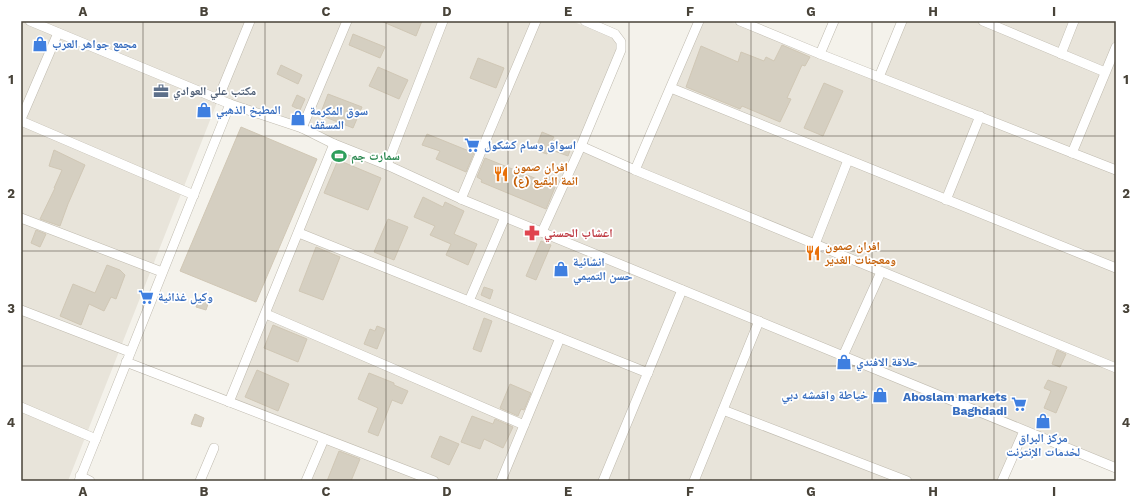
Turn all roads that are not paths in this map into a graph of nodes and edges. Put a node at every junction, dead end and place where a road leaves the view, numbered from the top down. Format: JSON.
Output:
{"nodes":[{"id":1,"x":30,"y":21,"type":"edge"},
{"id":2,"x":250,"y":21,"type":"edge"},
{"id":3,"x":347,"y":21,"type":"edge"},
{"id":4,"x":443,"y":21,"type":"edge"},
{"id":5,"x":536,"y":21,"type":"edge"},
{"id":6,"x":585,"y":21,"type":"edge"},
{"id":7,"x":699,"y":21,"type":"edge"},
{"id":8,"x":740,"y":21,"type":"edge"},
{"id":9,"x":834,"y":21,"type":"edge"},
{"id":10,"x":902,"y":21,"type":"edge"},
{"id":11,"x":982,"y":21,"type":"edge"},
{"id":12,"x":1074,"y":21,"type":"edge"},
{"id":13,"x":58,"y":33,"type":"junction"},
{"id":14,"x":1116,"y":47,"type":"edge"},
{"id":15,"x":820,"y":54,"type":"junction"},
{"id":16,"x":1061,"y":54,"type":"junction"},
{"id":17,"x":1105,"y":72,"type":"junction"},
{"id":18,"x":879,"y":77,"type":"junction"},
{"id":19,"x":671,"y":88,"type":"junction"},
{"id":20,"x":218,"y":100,"type":"junction"},
{"id":21,"x":230,"y":104,"type":"junction"},
{"id":22,"x":980,"y":116,"type":"junction"},
{"id":23,"x":21,"y":120,"type":"edge"},
{"id":24,"x":302,"y":128,"type":"junction"},
{"id":25,"x":334,"y":144,"type":"junction"},
{"id":26,"x":581,"y":146,"type":"junction"},
{"id":27,"x":1072,"y":153,"type":"junction"},
{"id":28,"x":848,"y":160,"type":"junction"},
{"id":29,"x":387,"y":165,"type":"junction"},
{"id":30,"x":635,"y":170,"type":"junction"},
{"id":31,"x":1116,"y":170,"type":"edge"},
{"id":32,"x":194,"y":195,"type":"junction"},
{"id":33,"x":461,"y":199,"type":"junction"},
{"id":34,"x":946,"y":200,"type":"junction"},
{"id":35,"x":505,"y":217,"type":"junction"},
{"id":36,"x":21,"y":218,"type":"edge"},
{"id":37,"x":542,"y":232,"type":"junction"},
{"id":38,"x":299,"y":233,"type":"junction"},
{"id":39,"x":814,"y":244,"type":"junction"},
{"id":40,"x":1116,"y":268,"type":"edge"},
{"id":41,"x":162,"y":272,"type":"junction"},
{"id":42,"x":881,"y":272,"type":"junction"},
{"id":43,"x":682,"y":290,"type":"junction"},
{"id":44,"x":469,"y":301,"type":"junction"},
{"id":45,"x":21,"y":310,"type":"edge"},
{"id":46,"x":266,"y":314,"type":"junction"},
{"id":47,"x":759,"y":321,"type":"junction"},
{"id":48,"x":560,"y":338,"type":"junction"},
{"id":49,"x":130,"y":352,"type":"junction"},
{"id":50,"x":844,"y":356,"type":"junction"},
{"id":51,"x":126,"y":362,"type":"junction"},
{"id":52,"x":1116,"y":368,"type":"edge"},
{"id":53,"x":648,"y":373,"type":"junction"},
{"id":54,"x":229,"y":402,"type":"junction"},
{"id":55,"x":21,"y":407,"type":"edge"},
{"id":56,"x":723,"y":410,"type":"junction"},
{"id":57,"x":524,"y":425,"type":"junction"},
{"id":58,"x":1024,"y":430,"type":"junction"},
{"id":59,"x":96,"y":439,"type":"junction"},
{"id":60,"x":324,"y":439,"type":"junction"},
{"id":61,"x":214,"y":448,"type":"dead end"},
{"id":62,"x":1116,"y":468,"type":"edge"},
{"id":63,"x":412,"y":477,"type":"edge"},
{"id":64,"x":80,"y":479,"type":"edge"},
{"id":65,"x":90,"y":481,"type":"edge"},
{"id":66,"x":200,"y":481,"type":"edge"},
{"id":67,"x":306,"y":481,"type":"edge"},
{"id":68,"x":434,"y":481,"type":"edge"},
{"id":69,"x":501,"y":481,"type":"edge"},
{"id":70,"x":603,"y":481,"type":"edge"},
{"id":71,"x":694,"y":481,"type":"edge"},
{"id":72,"x":907,"y":481,"type":"edge"},
{"id":73,"x":1002,"y":481,"type":"edge"}],
"edges":[{"from":1,"to":13,"type":"street"},
{"from":2,"to":20,"type":"street"},
{"from":3,"to":24,"type":"street"},
{"from":4,"to":29,"type":"street"},
{"from":5,"to":33,"type":"street"},
{"from":6,"to":26,"type":"street"},
{"from":7,"to":19,"type":"street"},
{"from":8,"to":15,"type":"street"},
{"from":9,"to":15,"type":"street"},
{"from":10,"to":18,"type":"street"},
{"from":11,"to":16,"type":"street"},
{"from":12,"to":16,"type":"street"},
{"from":13,"to":20,"type":"street"},
{"from":13,"to":23,"type":"street"},
{"from":14,"to":17,"type":"street"},
{"from":15,"to":18,"type":"street"},
{"from":16,"to":17,"type":"street"},
{"from":17,"to":27,"type":"street"},
{"from":18,"to":22,"type":"street"},
{"from":19,"to":28,"type":"street"},
{"from":19,"to":30,"type":"street"},
{"from":20,"to":21,"type":"street"},
{"from":21,"to":24,"type":"street"},
{"from":21,"to":32,"type":"street"},
{"from":22,"to":27,"type":"street"},
{"from":22,"to":34,"type":"street"},
{"from":23,"to":32,"type":"street"},
{"from":24,"to":25,"type":"street"},
{"from":25,"to":29,"type":"street"},
{"from":25,"to":38,"type":"street"},
{"from":26,"to":30,"type":"street"},
{"from":26,"to":37,"type":"street"},
{"from":27,"to":31,"type":"street"},
{"from":28,"to":34,"type":"street"},
{"from":28,"to":39,"type":"street"},
{"from":29,"to":33,"type":"street"},
{"from":30,"to":39,"type":"street"},
{"from":32,"to":41,"type":"street"},
{"from":33,"to":35,"type":"street"},
{"from":34,"to":40,"type":"street"},
{"from":35,"to":37,"type":"street"},
{"from":35,"to":44,"type":"street"},
{"from":36,"to":41,"type":"street"},
{"from":37,"to":43,"type":"street"},
{"from":38,"to":44,"type":"street"},
{"from":38,"to":46,"type":"street"},
{"from":39,"to":42,"type":"street"},
{"from":41,"to":49,"type":"street"},
{"from":42,"to":50,"type":"street"},
{"from":42,"to":52,"type":"street"},
{"from":43,"to":47,"type":"street"},
{"from":43,"to":53,"type":"street"},
{"from":44,"to":48,"type":"street"},
{"from":45,"to":49,"type":"street"},
{"from":46,"to":54,"type":"street"},
{"from":46,"to":57,"type":"street"},
{"from":47,"to":50,"type":"street"},
{"from":47,"to":56,"type":"street"},
{"from":48,"to":53,"type":"street"},
{"from":48,"to":57,"type":"street"},
{"from":49,"to":51,"type":"street"},
{"from":50,"to":58,"type":"street"},
{"from":51,"to":54,"type":"street"},
{"from":51,"to":59,"type":"street"},
{"from":53,"to":70,"type":"street"},
{"from":54,"to":60,"type":"street"},
{"from":55,"to":59,"type":"street"},
{"from":56,"to":71,"type":"street"},
{"from":56,"to":72,"type":"street"},
{"from":57,"to":69,"type":"street"},
{"from":58,"to":62,"type":"street"},
{"from":58,"to":73,"type":"street"},
{"from":59,"to":64,"type":"street"},
{"from":60,"to":63,"type":"street"},
{"from":60,"to":67,"type":"street"},
{"from":61,"to":66,"type":"street"},
{"from":63,"to":68,"type":"street"},
{"from":64,"to":65,"type":"street"}]}
